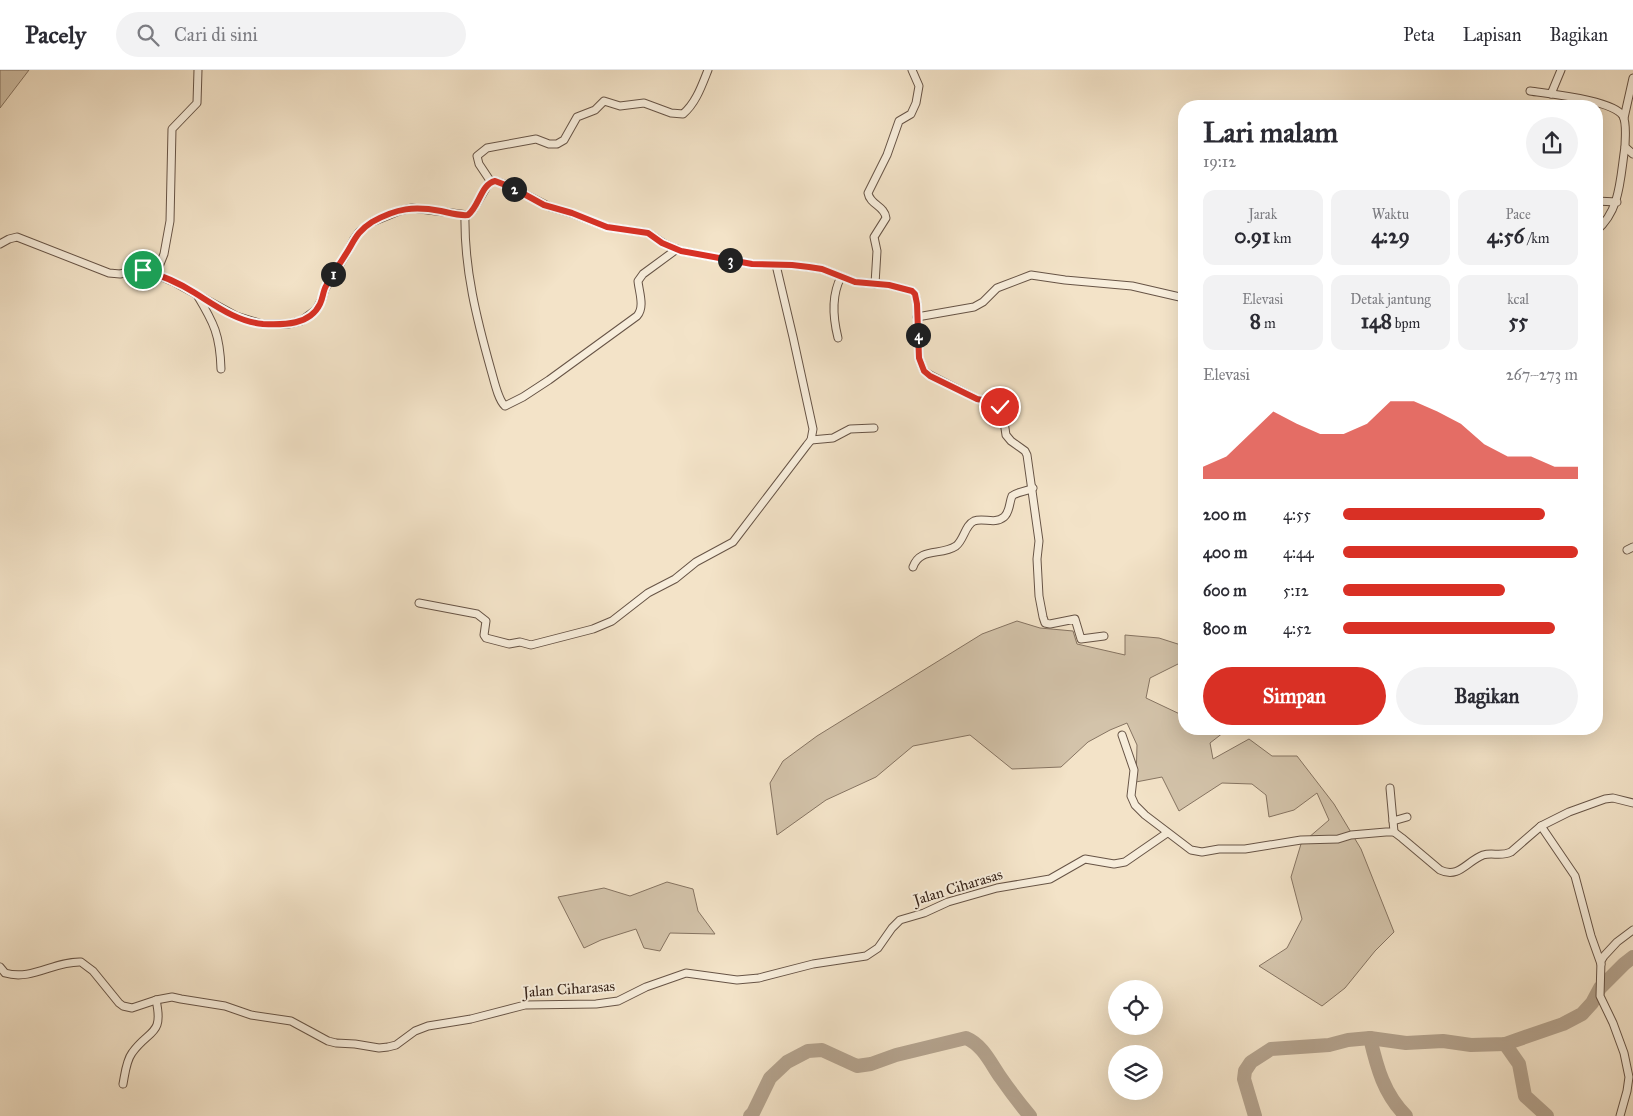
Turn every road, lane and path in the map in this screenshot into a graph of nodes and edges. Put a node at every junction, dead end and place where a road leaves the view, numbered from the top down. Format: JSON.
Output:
{"nodes":[{"id":1,"x":198,"y":70,"type":"edge"},
{"id":2,"x":708,"y":70,"type":"edge"},
{"id":3,"x":912,"y":70,"type":"edge"},
{"id":4,"x":1561,"y":70,"type":"edge"},
{"id":5,"x":1633,"y":78,"type":"edge"},
{"id":6,"x":1530,"y":91,"type":"dead end"},
{"id":7,"x":1551,"y":94,"type":"junction"},
{"id":8,"x":1584,"y":100,"type":"edge"},
{"id":9,"x":1603,"y":105,"type":"edge"},
{"id":10,"x":1624,"y":118,"type":"junction"},
{"id":11,"x":1626,"y":147,"type":"junction"},
{"id":12,"x":1633,"y":154,"type":"edge"},
{"id":13,"x":491,"y":182,"type":"junction"},
{"id":14,"x":1603,"y":201,"type":"edge"},
{"id":15,"x":1616,"y":202,"type":"junction"},
{"id":16,"x":465,"y":216,"type":"junction"},
{"id":17,"x":1603,"y":224,"type":"edge"},
{"id":18,"x":0,"y":244,"type":"edge"},
{"id":19,"x":677,"y":249,"type":"junction"},
{"id":20,"x":776,"y":265,"type":"junction"},
{"id":21,"x":156,"y":274,"type":"junction"},
{"id":22,"x":841,"y":277,"type":"junction"},
{"id":23,"x":876,"y":284,"type":"junction"},
{"id":24,"x":196,"y":294,"type":"junction"},
{"id":25,"x":1178,"y":297,"type":"edge"},
{"id":26,"x":917,"y":317,"type":"junction"},
{"id":27,"x":838,"y":338,"type":"dead end"},
{"id":28,"x":220,"y":369,"type":"dead end"},
{"id":29,"x":874,"y":428,"type":"dead end"},
{"id":30,"x":811,"y":440,"type":"junction"},
{"id":31,"x":1032,"y":488,"type":"junction"},
{"id":32,"x":913,"y":567,"type":"dead end"},
{"id":33,"x":419,"y":602,"type":"dead end"},
{"id":34,"x":1104,"y":636,"type":"dead end"},
{"id":35,"x":1122,"y":734,"type":"dead end"},
{"id":36,"x":1390,"y":788,"type":"dead end"},
{"id":37,"x":1633,"y":803,"type":"edge"},
{"id":38,"x":1407,"y":816,"type":"dead end"},
{"id":39,"x":1393,"y":822,"type":"junction"},
{"id":40,"x":1542,"y":826,"type":"junction"},
{"id":41,"x":1394,"y":832,"type":"junction"},
{"id":42,"x":1167,"y":833,"type":"junction"},
{"id":43,"x":1633,"y":930,"type":"edge"},
{"id":44,"x":1601,"y":964,"type":"junction"},
{"id":45,"x":0,"y":967,"type":"edge"},
{"id":46,"x":156,"y":1000,"type":"junction"},
{"id":47,"x":123,"y":1084,"type":"dead end"},
{"id":48,"x":1620,"y":1116,"type":"edge"}],
"edges":[{"from":1,"to":21,"type":"street"},
{"from":2,"to":13,"type":"street"},
{"from":3,"to":23,"type":"street"},
{"from":4,"to":7,"type":"street"},
{"from":5,"to":10,"type":"street"},
{"from":6,"to":7,"type":"street"},
{"from":7,"to":8,"type":"street"},
{"from":9,"to":10,"type":"street"},
{"from":10,"to":11,"type":"street"},
{"from":11,"to":12,"type":"street"},
{"from":11,"to":15,"type":"street"},
{"from":13,"to":16,"type":"street"},
{"from":13,"to":19,"type":"street"},
{"from":14,"to":15,"type":"street"},
{"from":15,"to":17,"type":"street"},
{"from":16,"to":19,"type":"street"},
{"from":16,"to":24,"type":"street"},
{"from":18,"to":21,"type":"street"},
{"from":19,"to":20,"type":"street"},
{"from":20,"to":22,"type":"street"},
{"from":20,"to":30,"type":"street"},
{"from":21,"to":24,"type":"street"},
{"from":22,"to":23,"type":"street"},
{"from":22,"to":27,"type":"street"},
{"from":23,"to":26,"type":"street"},
{"from":24,"to":28,"type":"street"},
{"from":25,"to":26,"type":"street"},
{"from":26,"to":31,"type":"street"},
{"from":29,"to":30,"type":"street"},
{"from":30,"to":33,"type":"street"},
{"from":31,"to":32,"type":"street"},
{"from":31,"to":34,"type":"street"},
{"from":35,"to":42,"type":"street"},
{"from":36,"to":39,"type":"street"},
{"from":37,"to":40,"type":"street"},
{"from":38,"to":39,"type":"street"},
{"from":39,"to":41,"type":"street"},
{"from":40,"to":41,"type":"street"},
{"from":40,"to":44,"type":"street"},
{"from":41,"to":42,"type":"street"},
{"from":42,"to":46,"type":"street","name":"Jalan Ciharasas"},
{"from":43,"to":44,"type":"street"},
{"from":44,"to":48,"type":"street"},
{"from":45,"to":46,"type":"street","name":"Jalan Ciharasas"},
{"from":46,"to":47,"type":"street"}]}
